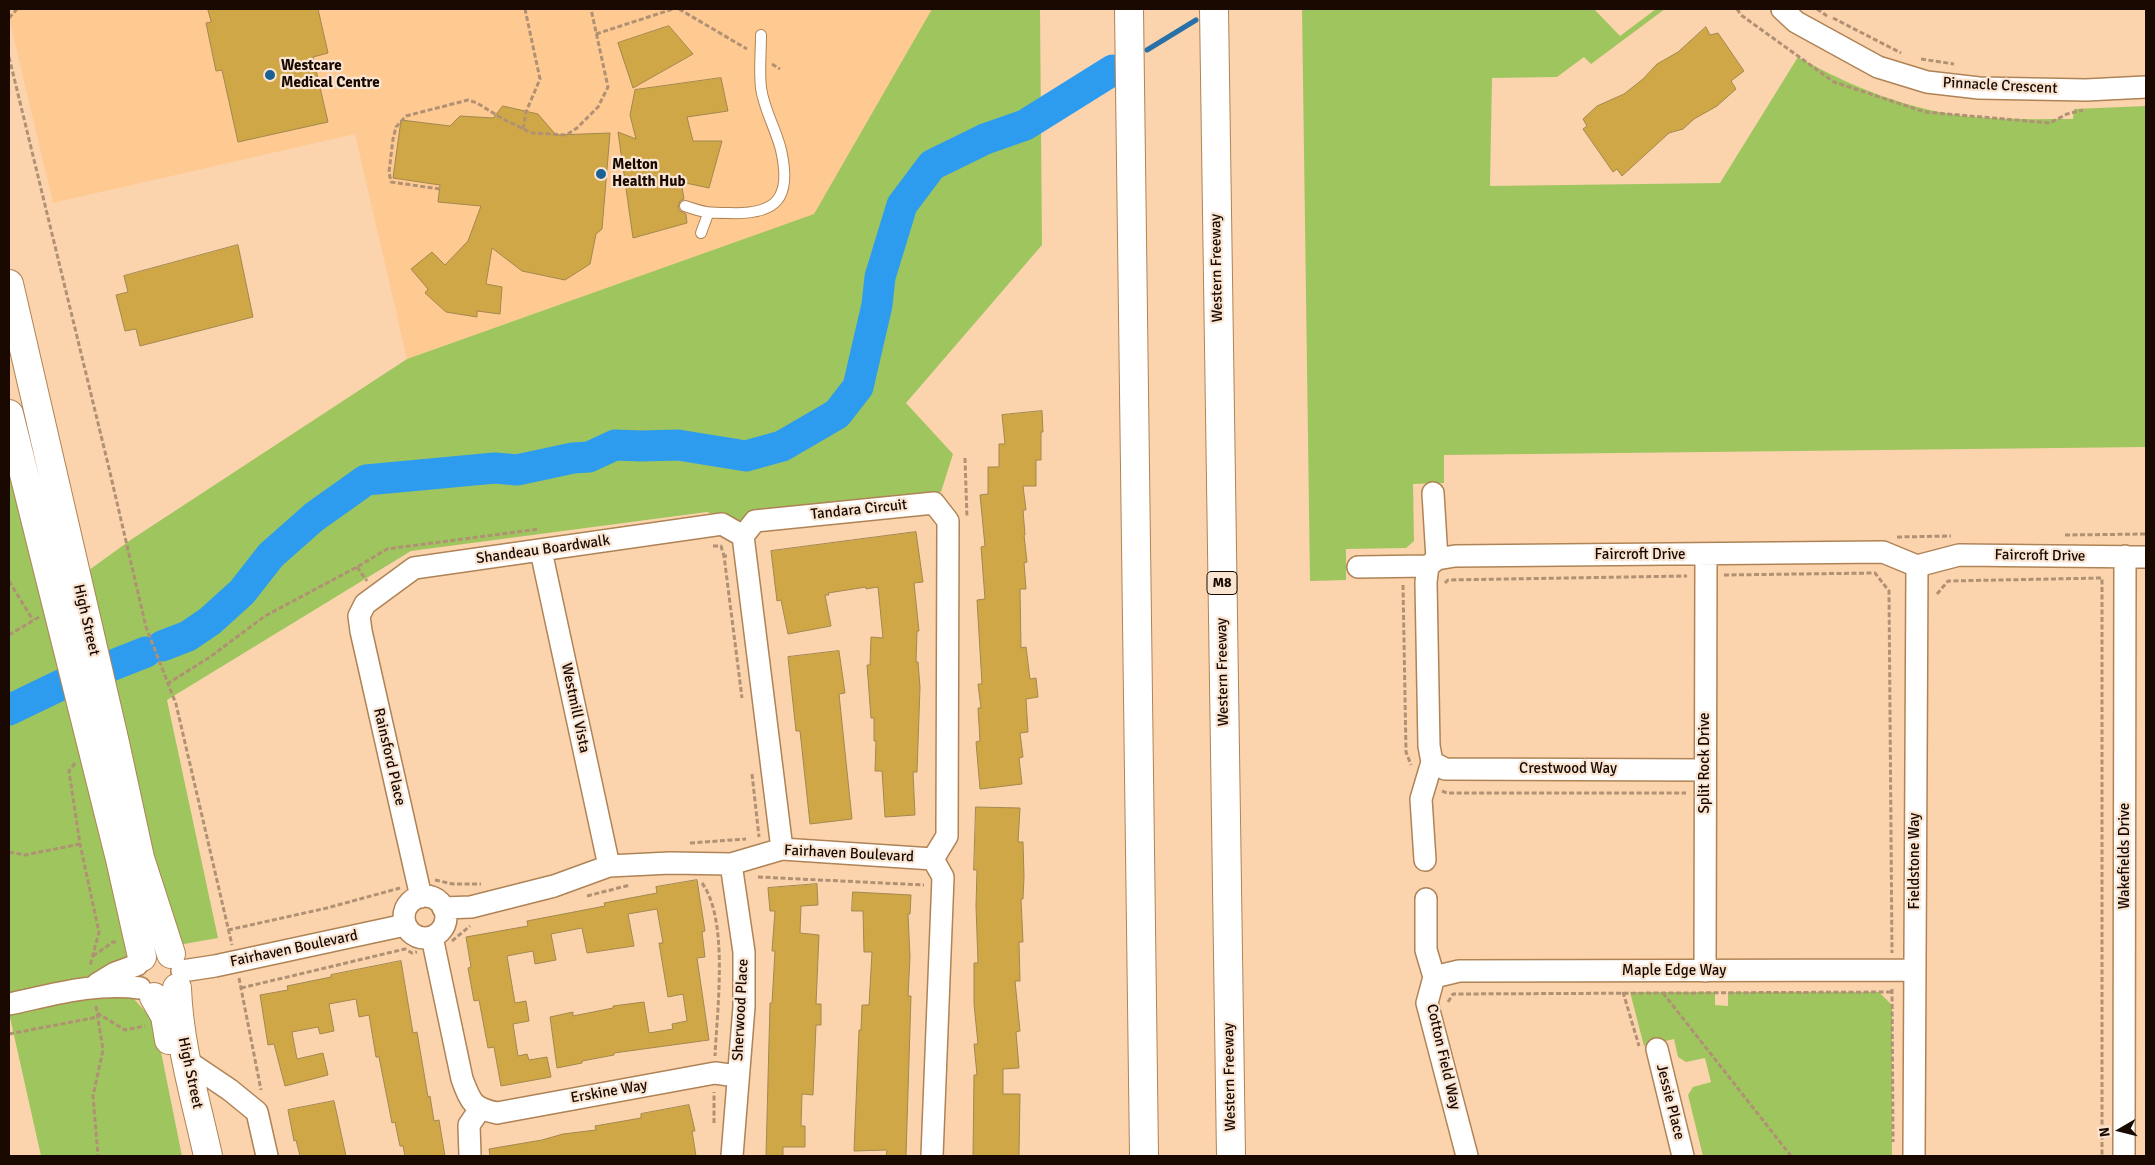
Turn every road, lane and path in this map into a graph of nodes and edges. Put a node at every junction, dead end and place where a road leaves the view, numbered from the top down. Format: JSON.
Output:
{"nodes":[{"id":1,"x":17,"y":9,"type":"edge"},
{"id":2,"x":525,"y":9,"type":"edge"},
{"id":3,"x":591,"y":9,"type":"edge"},
{"id":4,"x":673,"y":9,"type":"edge"},
{"id":5,"x":679,"y":9,"type":"edge"},
{"id":6,"x":1129,"y":9,"type":"edge"},
{"id":7,"x":1214,"y":9,"type":"edge"},
{"id":8,"x":1782,"y":9,"type":"edge"},
{"id":9,"x":1817,"y":9,"type":"edge"},
{"id":10,"x":9,"y":18,"type":"edge"},
{"id":11,"x":596,"y":34,"type":"junction"},
{"id":12,"x":761,"y":35,"type":"dead end"},
{"id":13,"x":9,"y":57,"type":"edge"},
{"id":14,"x":1909,"y":57,"type":"dead end"},
{"id":15,"x":761,"y":58,"type":"junction"},
{"id":16,"x":1918,"y":58,"type":"dead end"},
{"id":17,"x":1962,"y":66,"type":"dead end"},
{"id":18,"x":780,"y":69,"type":"dead end"},
{"id":19,"x":2146,"y":87,"type":"edge"},
{"id":20,"x":524,"y":129,"type":"junction"},
{"id":21,"x":440,"y":189,"type":"dead end"},
{"id":22,"x":685,"y":206,"type":"dead end"},
{"id":23,"x":708,"y":214,"type":"junction"},
{"id":24,"x":701,"y":232,"type":"dead end"},
{"id":25,"x":9,"y":284,"type":"edge"},
{"id":26,"x":9,"y":414,"type":"edge"},
{"id":27,"x":1433,"y":493,"type":"dead end"},
{"id":28,"x":2146,"y":534,"type":"edge"},
{"id":29,"x":2057,"y":535,"type":"dead end"},
{"id":30,"x":743,"y":536,"type":"junction"},
{"id":31,"x":1958,"y":536,"type":"dead end"},
{"id":32,"x":1888,"y":537,"type":"dead end"},
{"id":33,"x":541,"y":551,"type":"junction"},
{"id":34,"x":2125,"y":556,"type":"junction"},
{"id":35,"x":2146,"y":557,"type":"edge"},
{"id":36,"x":1433,"y":562,"type":"junction"},
{"id":37,"x":1706,"y":565,"type":"junction"},
{"id":38,"x":1406,"y":566,"type":"junction"},
{"id":39,"x":1917,"y":566,"type":"junction"},
{"id":40,"x":1358,"y":567,"type":"dead end"},
{"id":41,"x":9,"y":581,"type":"edge"},
{"id":42,"x":1441,"y":589,"type":"dead end"},
{"id":43,"x":1934,"y":597,"type":"dead end"},
{"id":44,"x":359,"y":616,"type":"joint"},
{"id":45,"x":9,"y":635,"type":"edge"},
{"id":46,"x":78,"y":758,"type":"dead end"},
{"id":47,"x":1705,"y":770,"type":"junction"},
{"id":48,"x":1429,"y":771,"type":"junction"},
{"id":49,"x":1686,"y":793,"type":"dead end"},
{"id":50,"x":80,"y":844,"type":"junction"},
{"id":51,"x":782,"y":849,"type":"junction"},
{"id":52,"x":9,"y":852,"type":"edge"},
{"id":53,"x":933,"y":859,"type":"junction"},
{"id":54,"x":1425,"y":860,"type":"dead end"},
{"id":55,"x":609,"y":866,"type":"junction"},
{"id":56,"x":732,"y":871,"type":"junction"},
{"id":57,"x":699,"y":878,"type":"dead end"},
{"id":58,"x":640,"y":883,"type":"dead end"},
{"id":59,"x":943,"y":886,"type":"junction"},
{"id":60,"x":421,"y":897,"type":"junction"},
{"id":61,"x":582,"y":897,"type":"dead end"},
{"id":62,"x":1426,"y":899,"type":"dead end"},
{"id":63,"x":443,"y":908,"type":"junction"},
{"id":64,"x":476,"y":922,"type":"dead end"},
{"id":65,"x":405,"y":925,"type":"junction"},
{"id":66,"x":434,"y":943,"type":"junction"},
{"id":67,"x":1892,"y":954,"type":"dead end"},
{"id":68,"x":236,"y":962,"type":"junction"},
{"id":69,"x":1915,"y":970,"type":"junction"},
{"id":70,"x":1617,"y":971,"type":"junction"},
{"id":71,"x":1646,"y":971,"type":"junction"},
{"id":72,"x":1705,"y":971,"type":"junction"},
{"id":73,"x":158,"y":974,"type":"junction"},
{"id":74,"x":1434,"y":977,"type":"junction"},
{"id":75,"x":91,"y":979,"type":"junction"},
{"id":76,"x":241,"y":988,"type":"junction"},
{"id":77,"x":1623,"y":993,"type":"junction"},
{"id":78,"x":1663,"y":993,"type":"junction"},
{"id":79,"x":9,"y":1004,"type":"edge"},
{"id":80,"x":1448,"y":1007,"type":"dead end"},
{"id":81,"x":98,"y":1017,"type":"junction"},
{"id":82,"x":9,"y":1034,"type":"edge"},
{"id":83,"x":1657,"y":1049,"type":"joint"},
{"id":84,"x":187,"y":1061,"type":"junction"},
{"id":85,"x":715,"y":1073,"type":"junction"},
{"id":86,"x":737,"y":1076,"type":"junction"},
{"id":87,"x":266,"y":1097,"type":"dead end"},
{"id":88,"x":480,"y":1109,"type":"junction"},
{"id":89,"x":714,"y":1126,"type":"dead end"},
{"id":90,"x":1893,"y":1147,"type":"dead end"},
{"id":91,"x":98,"y":1156,"type":"edge"},
{"id":92,"x":192,"y":1156,"type":"edge"},
{"id":93,"x":208,"y":1156,"type":"edge"},
{"id":94,"x":267,"y":1156,"type":"edge"},
{"id":95,"x":470,"y":1156,"type":"edge"},
{"id":96,"x":732,"y":1156,"type":"edge"},
{"id":97,"x":932,"y":1156,"type":"edge"},
{"id":98,"x":1144,"y":1156,"type":"edge"},
{"id":99,"x":1231,"y":1156,"type":"edge"},
{"id":100,"x":1467,"y":1156,"type":"edge"},
{"id":101,"x":1683,"y":1156,"type":"edge"},
{"id":102,"x":1791,"y":1156,"type":"edge"},
{"id":103,"x":1914,"y":1156,"type":"edge"},
{"id":104,"x":2102,"y":1156,"type":"edge"},
{"id":105,"x":2124,"y":1156,"type":"edge"}],
"edges":[{"from":1,"to":10,"type":"path"},
{"from":2,"to":20,"type":"path"},
{"from":3,"to":11,"type":"path"},
{"from":4,"to":11,"type":"path"},
{"from":5,"to":15,"type":"path"},
{"from":6,"to":98,"type":"main road"},
{"from":7,"to":99,"type":"main road","name":"Western Freeway","number":"M8"},
{"from":8,"to":19,"type":"street","name":"Pinnacle Crescent"},
{"from":9,"to":14,"type":"path"},
{"from":11,"to":20,"type":"path"},
{"from":12,"to":15,"type":"lane"},
{"from":13,"to":68,"type":"path"},
{"from":15,"to":18,"type":"path"},
{"from":15,"to":23,"type":"lane"},
{"from":16,"to":17,"type":"path"},
{"from":20,"to":21,"type":"path"},
{"from":22,"to":23,"type":"lane"},
{"from":23,"to":24,"type":"lane"},
{"from":25,"to":73,"type":"main road","name":"High Street"},
{"from":26,"to":73,"type":"main road","name":"High Street"},
{"from":27,"to":36,"type":"street"},
{"from":28,"to":29,"type":"path"},
{"from":30,"to":33,"type":"street","name":"Shandeau Boardwalk"},
{"from":30,"to":51,"type":"street"},
{"from":30,"to":53,"type":"street","name":"Tandara Circuit"},
{"from":31,"to":32,"type":"path"},
{"from":33,"to":44,"type":"street","name":"Shandeau Boardwalk"},
{"from":33,"to":55,"type":"street","name":"Westmill Vista"},
{"from":34,"to":35,"type":"street","name":"Faircroft Drive"},
{"from":34,"to":39,"type":"street","name":"Faircroft Drive"},
{"from":34,"to":105,"type":"street","name":"Wakefields Drive"},
{"from":36,"to":37,"type":"street","name":"Faircroft Drive"},
{"from":36,"to":38,"type":"street","name":"Faircroft Drive"},
{"from":36,"to":48,"type":"street"},
{"from":37,"to":39,"type":"street","name":"Faircroft Drive"},
{"from":37,"to":42,"type":"path"},
{"from":37,"to":47,"type":"street","name":"Split Rock Drive"},
{"from":37,"to":67,"type":"path"},
{"from":38,"to":40,"type":"street","name":"Faircroft Drive"},
{"from":38,"to":48,"type":"path"},
{"from":39,"to":69,"type":"street","name":"Fieldstone Way"},
{"from":41,"to":45,"type":"path"},
{"from":43,"to":104,"type":"path"},
{"from":44,"to":60,"type":"street","name":"Rainsford Place"},
{"from":46,"to":50,"type":"path"},
{"from":47,"to":48,"type":"street","name":"Crestwood Way"},
{"from":47,"to":72,"type":"street","name":"Split Rock Drive"},
{"from":48,"to":49,"type":"path"},
{"from":48,"to":54,"type":"street"},
{"from":50,"to":52,"type":"path"},
{"from":50,"to":75,"type":"path"},
{"from":51,"to":53,"type":"street","name":"Fairhaven Boulevard"},
{"from":51,"to":56,"type":"street","name":"Fairhaven Boulevard"},
{"from":53,"to":59,"type":"street","name":"Fairhaven Boulevard"},
{"from":55,"to":56,"type":"street","name":"Fairhaven Boulevard"},
{"from":55,"to":63,"type":"street","name":"Fairhaven Boulevard"},
{"from":56,"to":59,"type":"path"},
{"from":56,"to":86,"type":"street","name":"Sherwood Place"},
{"from":57,"to":85,"type":"path"},
{"from":58,"to":61,"type":"path"},
{"from":59,"to":97,"type":"street","name":"Fairhaven Boulevard"},
{"from":60,"to":63,"type":"street"},
{"from":60,"to":65,"type":"street"},
{"from":62,"to":74,"type":"street"},
{"from":63,"to":66,"type":"street"},
{"from":64,"to":66,"type":"path"},
{"from":65,"to":66,"type":"street"},
{"from":65,"to":68,"type":"street","name":"Fairhaven Boulevard"},
{"from":66,"to":76,"type":"path"},
{"from":66,"to":88,"type":"street"},
{"from":68,"to":73,"type":"street","name":"Fairhaven Boulevard"},
{"from":68,"to":76,"type":"path"},
{"from":69,"to":72,"type":"street","name":"Maple Edge Way"},
{"from":69,"to":103,"type":"street","name":"Fieldstone Way"},
{"from":70,"to":71,"type":"street","name":"Maple Edge Way"},
{"from":70,"to":74,"type":"street","name":"Maple Edge Way"},
{"from":70,"to":77,"type":"path"},
{"from":71,"to":72,"type":"street","name":"Maple Edge Way"},
{"from":71,"to":78,"type":"path"},
{"from":73,"to":75,"type":"street","name":"Fairhaven Boulevard"},
{"from":73,"to":84,"type":"main road","name":"High Street"},
{"from":73,"to":92,"type":"main road","name":"High Street"},
{"from":74,"to":100,"type":"street","name":"Cotton Field Way"},
{"from":75,"to":79,"type":"street","name":"Fairhaven Boulevard"},
{"from":75,"to":81,"type":"path"},
{"from":76,"to":87,"type":"path"},
{"from":77,"to":78,"type":"path"},
{"from":77,"to":80,"type":"path"},
{"from":77,"to":83,"type":"path"},
{"from":78,"to":90,"type":"path"},
{"from":78,"to":102,"type":"path"},
{"from":81,"to":82,"type":"path"},
{"from":81,"to":91,"type":"path"},
{"from":83,"to":101,"type":"street","name":"Jessie Place"},
{"from":84,"to":93,"type":"main road","name":"High Street"},
{"from":84,"to":94,"type":"street"},
{"from":85,"to":86,"type":"street","name":"Erskine Way"},
{"from":85,"to":88,"type":"street","name":"Erskine Way"},
{"from":85,"to":89,"type":"path"},
{"from":86,"to":96,"type":"street","name":"Sherwood Place"},
{"from":88,"to":95,"type":"street"}]}
